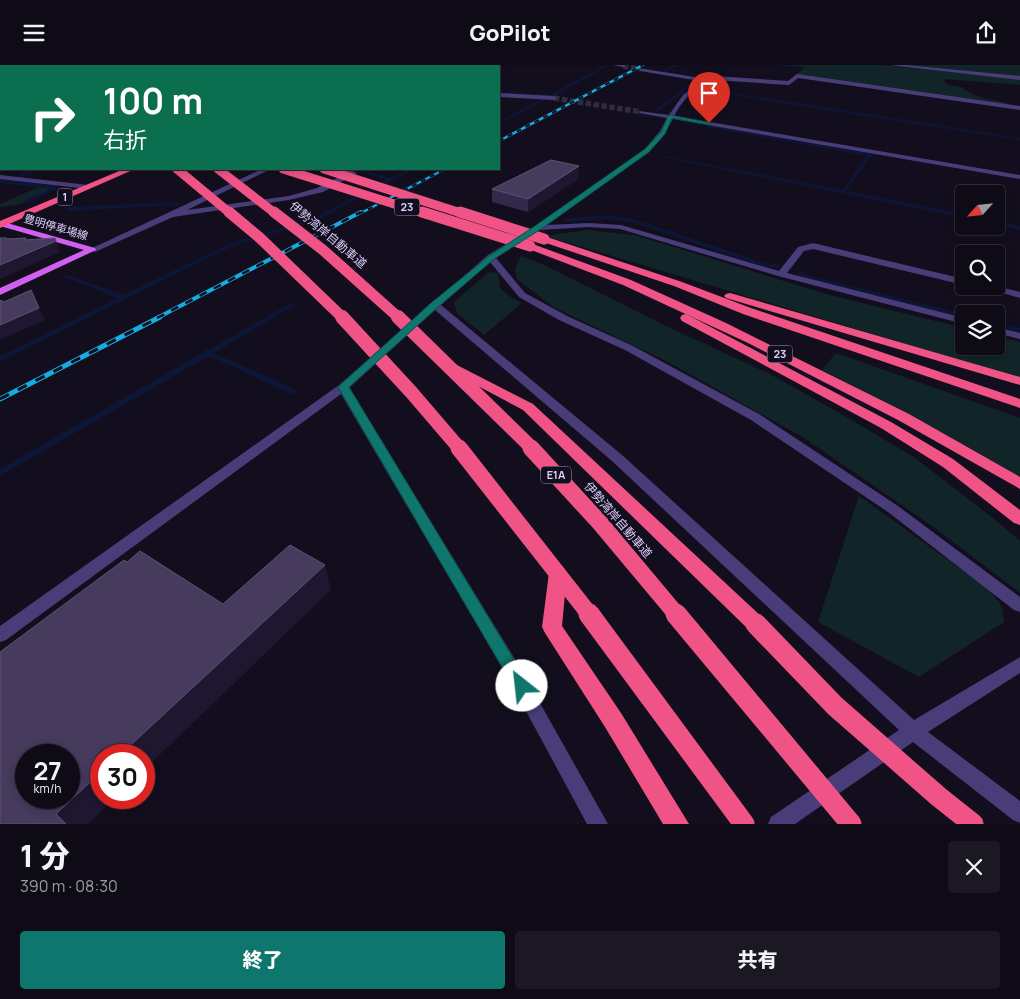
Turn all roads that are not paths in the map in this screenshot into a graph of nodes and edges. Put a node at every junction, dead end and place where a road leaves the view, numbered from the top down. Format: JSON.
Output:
{"nodes":[{"id":1,"x":615,"y":65,"type":"edge"},
{"id":2,"x":891,"y":65,"type":"edge"},
{"id":3,"x":623,"y":66,"type":"dead end"},
{"id":4,"x":640,"y":69,"type":"dead end"},
{"id":5,"x":1020,"y":78,"type":"edge"},
{"id":6,"x":701,"y":80,"type":"junction"},
{"id":7,"x":500,"y":95,"type":"edge"},
{"id":8,"x":554,"y":98,"type":"tunnel mouth"},
{"id":9,"x":1020,"y":108,"type":"edge"},
{"id":10,"x":641,"y":112,"type":"tunnel mouth"},
{"id":11,"x":670,"y":116,"type":"junction"},
{"id":12,"x":128,"y":170,"type":"edge"},
{"id":13,"x":177,"y":170,"type":"edge"},
{"id":14,"x":219,"y":170,"type":"edge"},
{"id":15,"x":265,"y":170,"type":"edge"},
{"id":16,"x":286,"y":170,"type":"edge"},
{"id":17,"x":327,"y":170,"type":"edge"},
{"id":18,"x":344,"y":170,"type":"edge"},
{"id":19,"x":0,"y":177,"type":"edge"},
{"id":20,"x":1020,"y":177,"type":"edge"},
{"id":21,"x":88,"y":187,"type":"junction"},
{"id":22,"x":171,"y":215,"type":"junction"},
{"id":23,"x":1,"y":224,"type":"edge"},
{"id":24,"x":541,"y":233,"type":"junction"},
{"id":25,"x":92,"y":249,"type":"junction"},
{"id":26,"x":560,"y":256,"type":"junction"},
{"id":27,"x":492,"y":257,"type":"junction"},
{"id":28,"x":781,"y":273,"type":"junction"},
{"id":29,"x":955,"y":280,"type":"edge"},
{"id":30,"x":678,"y":284,"type":"junction"},
{"id":31,"x":1005,"y":291,"type":"edge"},
{"id":32,"x":0,"y":292,"type":"edge"},
{"id":33,"x":1020,"y":295,"type":"edge"},
{"id":34,"x":435,"y":305,"type":"junction"},
{"id":35,"x":955,"y":319,"type":"edge"},
{"id":36,"x":1005,"y":332,"type":"edge"},
{"id":37,"x":1020,"y":336,"type":"edge"},
{"id":38,"x":451,"y":366,"type":"junction"},
{"id":39,"x":1020,"y":381,"type":"edge"},
{"id":40,"x":343,"y":387,"type":"junction"},
{"id":41,"x":1020,"y":404,"type":"edge"},
{"id":42,"x":1020,"y":484,"type":"edge"},
{"id":43,"x":1020,"y":519,"type":"edge"},
{"id":44,"x":558,"y":573,"type":"junction"},
{"id":45,"x":1020,"y":607,"type":"edge"},
{"id":46,"x":0,"y":635,"type":"edge"},
{"id":47,"x":1020,"y":664,"type":"edge"},
{"id":48,"x":913,"y":731,"type":"junction"},
{"id":49,"x":1020,"y":813,"type":"edge"},
{"id":50,"x":598,"y":824,"type":"edge"},
{"id":51,"x":677,"y":824,"type":"edge"},
{"id":52,"x":744,"y":824,"type":"edge"},
{"id":53,"x":778,"y":824,"type":"edge"},
{"id":54,"x":851,"y":824,"type":"edge"},
{"id":55,"x":973,"y":824,"type":"edge"}],
"edges":[{"from":1,"to":3,"type":"street"},
{"from":2,"to":5,"type":"street"},
{"from":4,"to":6,"type":"street"},
{"from":6,"to":9,"type":"street"},
{"from":6,"to":11,"type":"street"},
{"from":7,"to":8,"type":"street"},
{"from":10,"to":11,"type":"street"},
{"from":11,"to":20,"type":"street"},
{"from":11,"to":24,"type":"street"},
{"from":12,"to":21,"type":"highway","number":"1"},
{"from":13,"to":44,"type":"highway","bridge":true},
{"from":14,"to":38,"type":"highway","name":"伊勢湾岸自動車道","number":"E1A","bridge":true},
{"from":15,"to":22,"type":"street"},
{"from":16,"to":26,"type":"highway","number":"23","bridge":true},
{"from":17,"to":24,"type":"highway","number":"23","bridge":true},
{"from":18,"to":22,"type":"street"},
{"from":19,"to":21,"type":"street"},
{"from":21,"to":23,"type":"highway","number":"1"},
{"from":22,"to":25,"type":"street"},
{"from":23,"to":25,"type":"main road","name":"豊明停車場線"},
{"from":24,"to":27,"type":"street"},
{"from":24,"to":28,"type":"street"},
{"from":24,"to":30,"type":"highway","number":"23"},
{"from":25,"to":32,"type":"main road","name":"豊明停車場線"},
{"from":26,"to":42,"type":"highway","number":"23"},
{"from":26,"to":43,"type":"highway"},
{"from":27,"to":34,"type":"street"},
{"from":27,"to":45,"type":"street"},
{"from":28,"to":29,"type":"street"},
{"from":28,"to":35,"type":"street"},
{"from":30,"to":39,"type":"highway"},
{"from":30,"to":41,"type":"highway","number":"23"},
{"from":31,"to":33,"type":"street"},
{"from":34,"to":40,"type":"street"},
{"from":34,"to":48,"type":"street"},
{"from":36,"to":37,"type":"street"},
{"from":38,"to":54,"type":"highway","name":"伊勢湾岸自動車道","number":"E1A","bridge":true},
{"from":38,"to":55,"type":"highway","bridge":true},
{"from":40,"to":46,"type":"street"},
{"from":40,"to":50,"type":"street"},
{"from":44,"to":51,"type":"highway"},
{"from":44,"to":52,"type":"highway","bridge":true},
{"from":47,"to":48,"type":"street"},
{"from":48,"to":49,"type":"street"},
{"from":48,"to":53,"type":"street"}]}
